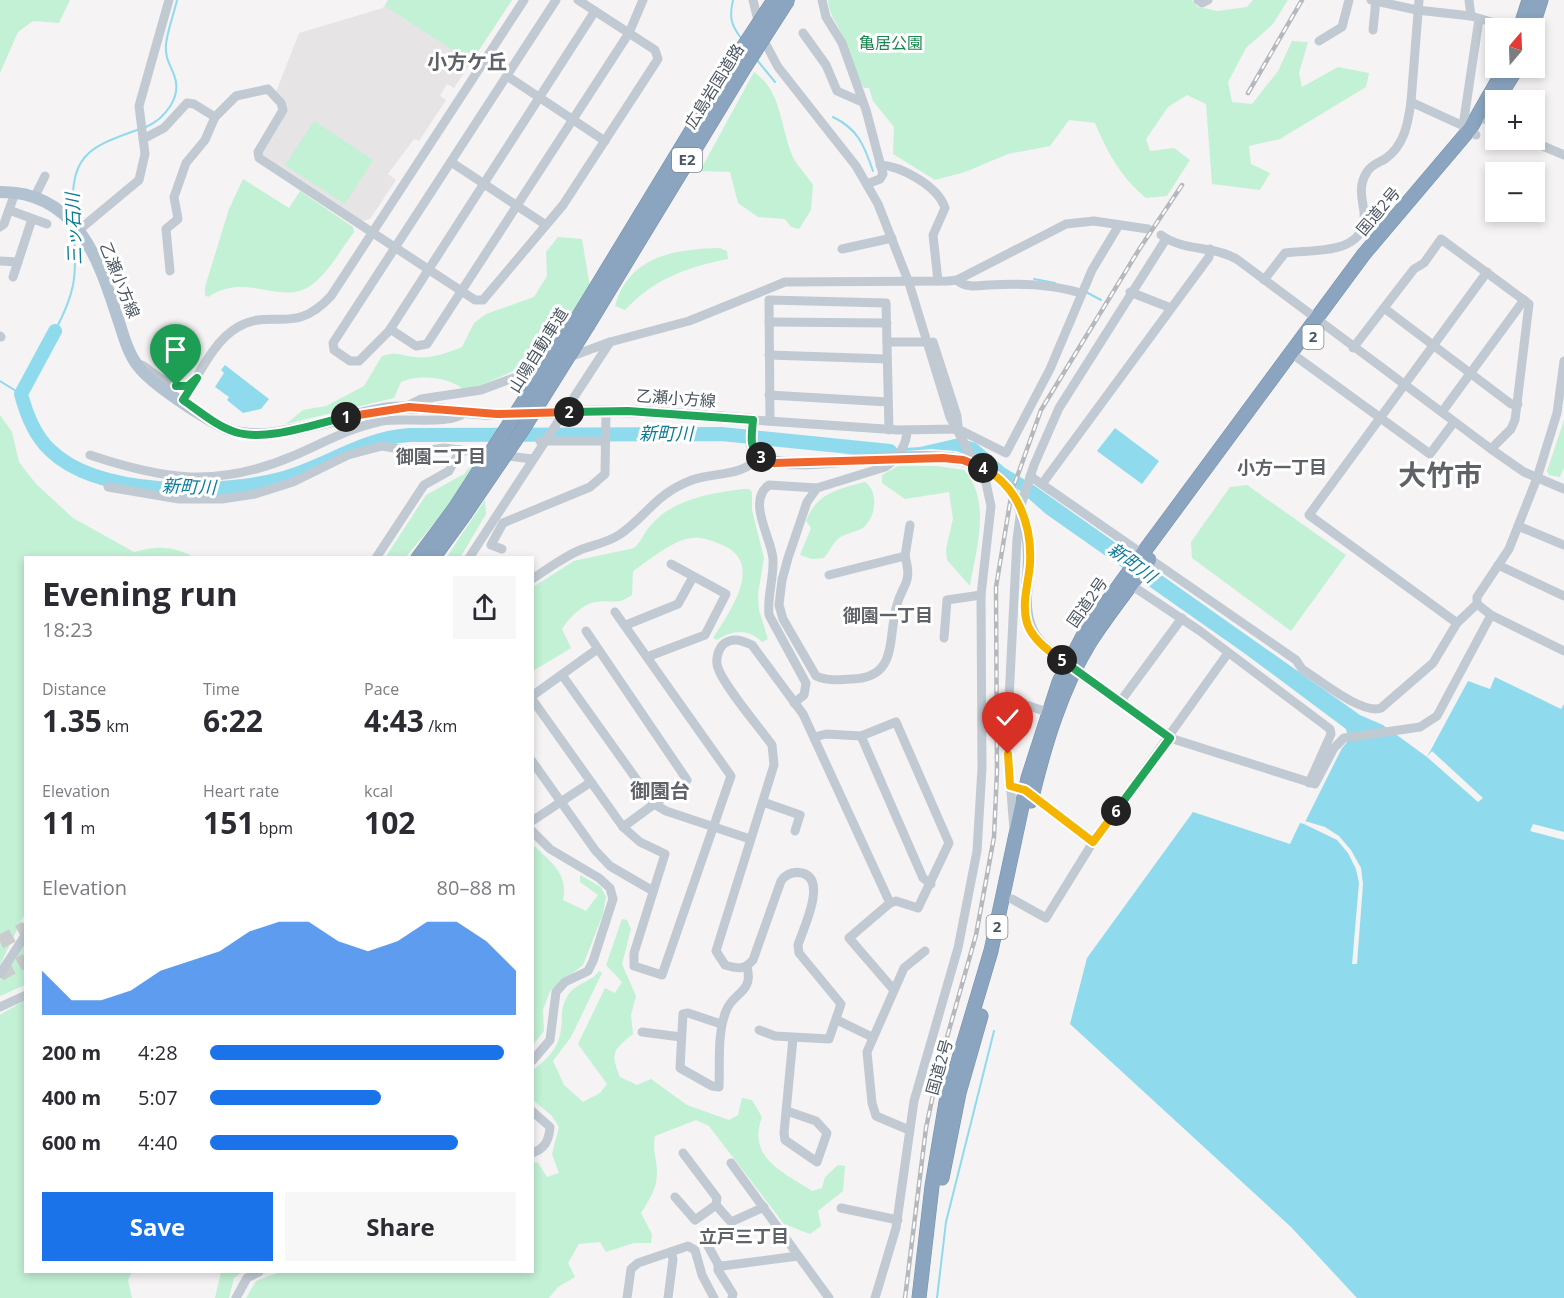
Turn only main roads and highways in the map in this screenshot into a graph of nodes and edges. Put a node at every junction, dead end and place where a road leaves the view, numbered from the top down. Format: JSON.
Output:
{"nodes":[{"id":1,"x":774,"y":0,"type":"edge"},
{"id":2,"x":788,"y":0,"type":"edge"},
{"id":3,"x":1529,"y":0,"type":"edge"},
{"id":4,"x":1540,"y":0,"type":"edge"},
{"id":5,"x":1523,"y":18,"type":"edge"},
{"id":6,"x":1535,"y":18,"type":"edge"},
{"id":7,"x":738,"y":67,"type":"junction"},
{"id":8,"x":1485,"y":121,"type":"edge"},
{"id":9,"x":0,"y":192,"type":"edge"},
{"id":10,"x":626,"y":253,"type":"junction"},
{"id":11,"x":1318,"y":322,"type":"junction"},
{"id":12,"x":460,"y":511,"type":"junction"},
{"id":13,"x":420,"y":556,"type":"edge"},
{"id":14,"x":434,"y":556,"type":"edge"},
{"id":15,"x":1145,"y":557,"type":"junction"},
{"id":16,"x":1072,"y":666,"type":"junction"},
{"id":17,"x":1029,"y":793,"type":"junction"},
{"id":18,"x":919,"y":1298,"type":"edge"},
{"id":19,"x":925,"y":1298,"type":"edge"}],
"edges":[{"from":1,"to":7,"type":"highway","name":"広島岩国道路","number":"E2","bridge":true},
{"from":2,"to":7,"type":"highway","name":"広島岩国道路","number":"E2","bridge":true},
{"from":3,"to":5,"type":"highway"},
{"from":4,"to":6,"type":"highway"},
{"from":7,"to":10,"type":"highway","name":"広島岩国道路","number":"E2"},
{"from":8,"to":11,"type":"highway","name":"国道2号","number":"2"},
{"from":9,"to":16,"type":"main road","name":"乙瀬小方線","bridge":true},
{"from":10,"to":12,"type":"highway","name":"山陽自動車道","number":"E2","bridge":true},
{"from":10,"to":12,"type":"highway","name":"山陽自動車道","number":"E2","bridge":true},
{"from":11,"to":15,"type":"highway","name":"国道2号","number":"2"},
{"from":11,"to":15,"type":"highway","name":"国道2号","number":"2"},
{"from":12,"to":13,"type":"highway","name":"山陽自動車道","number":"E2"},
{"from":12,"to":14,"type":"highway","name":"山陽自動車道","number":"E2"},
{"from":15,"to":16,"type":"highway","name":"国道2号","number":"2"},
{"from":16,"to":17,"type":"highway","name":"国道2号","number":"2"},
{"from":16,"to":17,"type":"highway","name":"国道2号","number":"2"},
{"from":17,"to":18,"type":"highway","name":"国道2号","number":"2"},
{"from":17,"to":19,"type":"highway","name":"国道2号","number":"2"}]}
